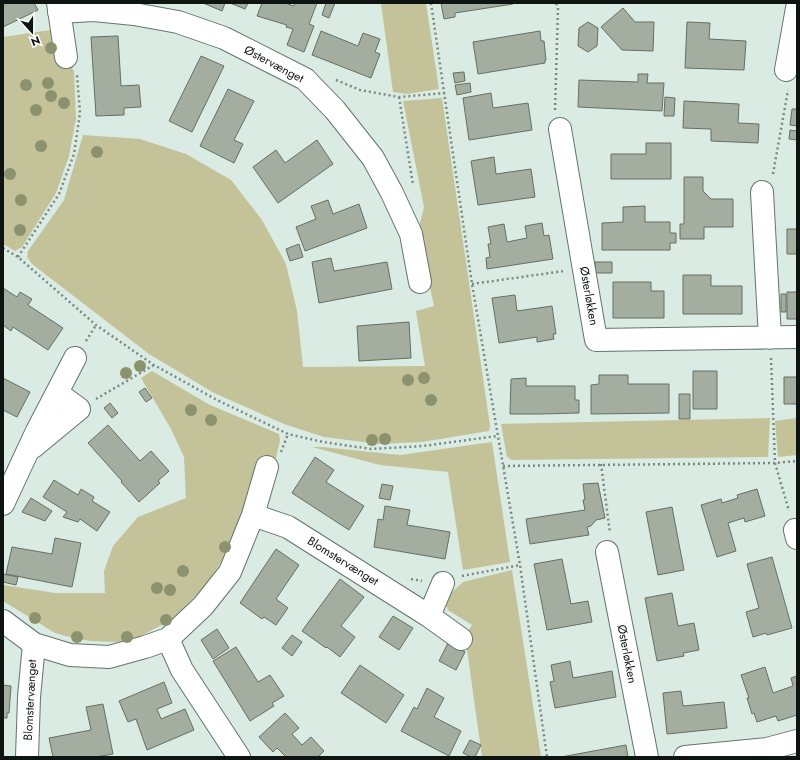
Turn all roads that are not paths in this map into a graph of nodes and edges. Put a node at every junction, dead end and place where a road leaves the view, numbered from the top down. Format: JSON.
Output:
{"nodes":[{"id":1,"x":59,"y":8,"type":"edge"},
{"id":2,"x":797,"y":8,"type":"edge"},
{"id":3,"x":66,"y":57,"type":"road end"},
{"id":4,"x":786,"y":70,"type":"road end"},
{"id":5,"x":560,"y":129,"type":"road end"},
{"id":6,"x":762,"y":192,"type":"road end"},
{"id":7,"x":420,"y":282,"type":"dead end"},
{"id":8,"x":797,"y":337,"type":"edge"},
{"id":9,"x":770,"y":338,"type":"junction"},
{"id":10,"x":75,"y":358,"type":"dead end"},
{"id":11,"x":57,"y":392,"type":"junction"},
{"id":12,"x":26,"y":453,"type":"junction"},
{"id":13,"x":268,"y":467,"type":"dead end"},
{"id":14,"x":3,"y":504,"type":"edge"},
{"id":15,"x":253,"y":516,"type":"junction"},
{"id":16,"x":607,"y":552,"type":"road end"},
{"id":17,"x":443,"y":583,"type":"dead end"},
{"id":18,"x":429,"y":616,"type":"junction"},
{"id":19,"x":3,"y":621,"type":"edge"},
{"id":20,"x":168,"y":639,"type":"junction"},
{"id":21,"x":461,"y":639,"type":"dead end"},
{"id":22,"x":34,"y":644,"type":"junction"},
{"id":23,"x":797,"y":741,"type":"edge"},
{"id":24,"x":27,"y":757,"type":"edge"},
{"id":25,"x":238,"y":757,"type":"edge"},
{"id":26,"x":647,"y":757,"type":"edge"},
{"id":27,"x":685,"y":757,"type":"edge"}],
"edges":[{"from":1,"to":3,"type":"street","name":"Østervænget"},
{"from":1,"to":7,"type":"street","name":"Østervænget"},
{"from":2,"to":4,"type":"street"},
{"from":5,"to":9,"type":"street","name":"Østerløkken"},
{"from":6,"to":9,"type":"street"},
{"from":8,"to":9,"type":"street","name":"Østerløkken"},
{"from":10,"to":11,"type":"street"},
{"from":11,"to":12,"type":"street"},
{"from":11,"to":12,"type":"street"},
{"from":12,"to":14,"type":"street"},
{"from":13,"to":15,"type":"street","name":"Blomstervænget"},
{"from":15,"to":18,"type":"street","name":"Blomstervænget"},
{"from":15,"to":20,"type":"street","name":"Blomstervænget"},
{"from":16,"to":26,"type":"street","name":"Østerløkken"},
{"from":17,"to":18,"type":"street"},
{"from":18,"to":21,"type":"street","name":"Blomstervænget"},
{"from":19,"to":22,"type":"street","name":"Blomstervænget"},
{"from":20,"to":22,"type":"street","name":"Blomstervænget"},
{"from":20,"to":25,"type":"street"},
{"from":22,"to":24,"type":"street","name":"Blomstervænget"},
{"from":23,"to":27,"type":"street"}]}
